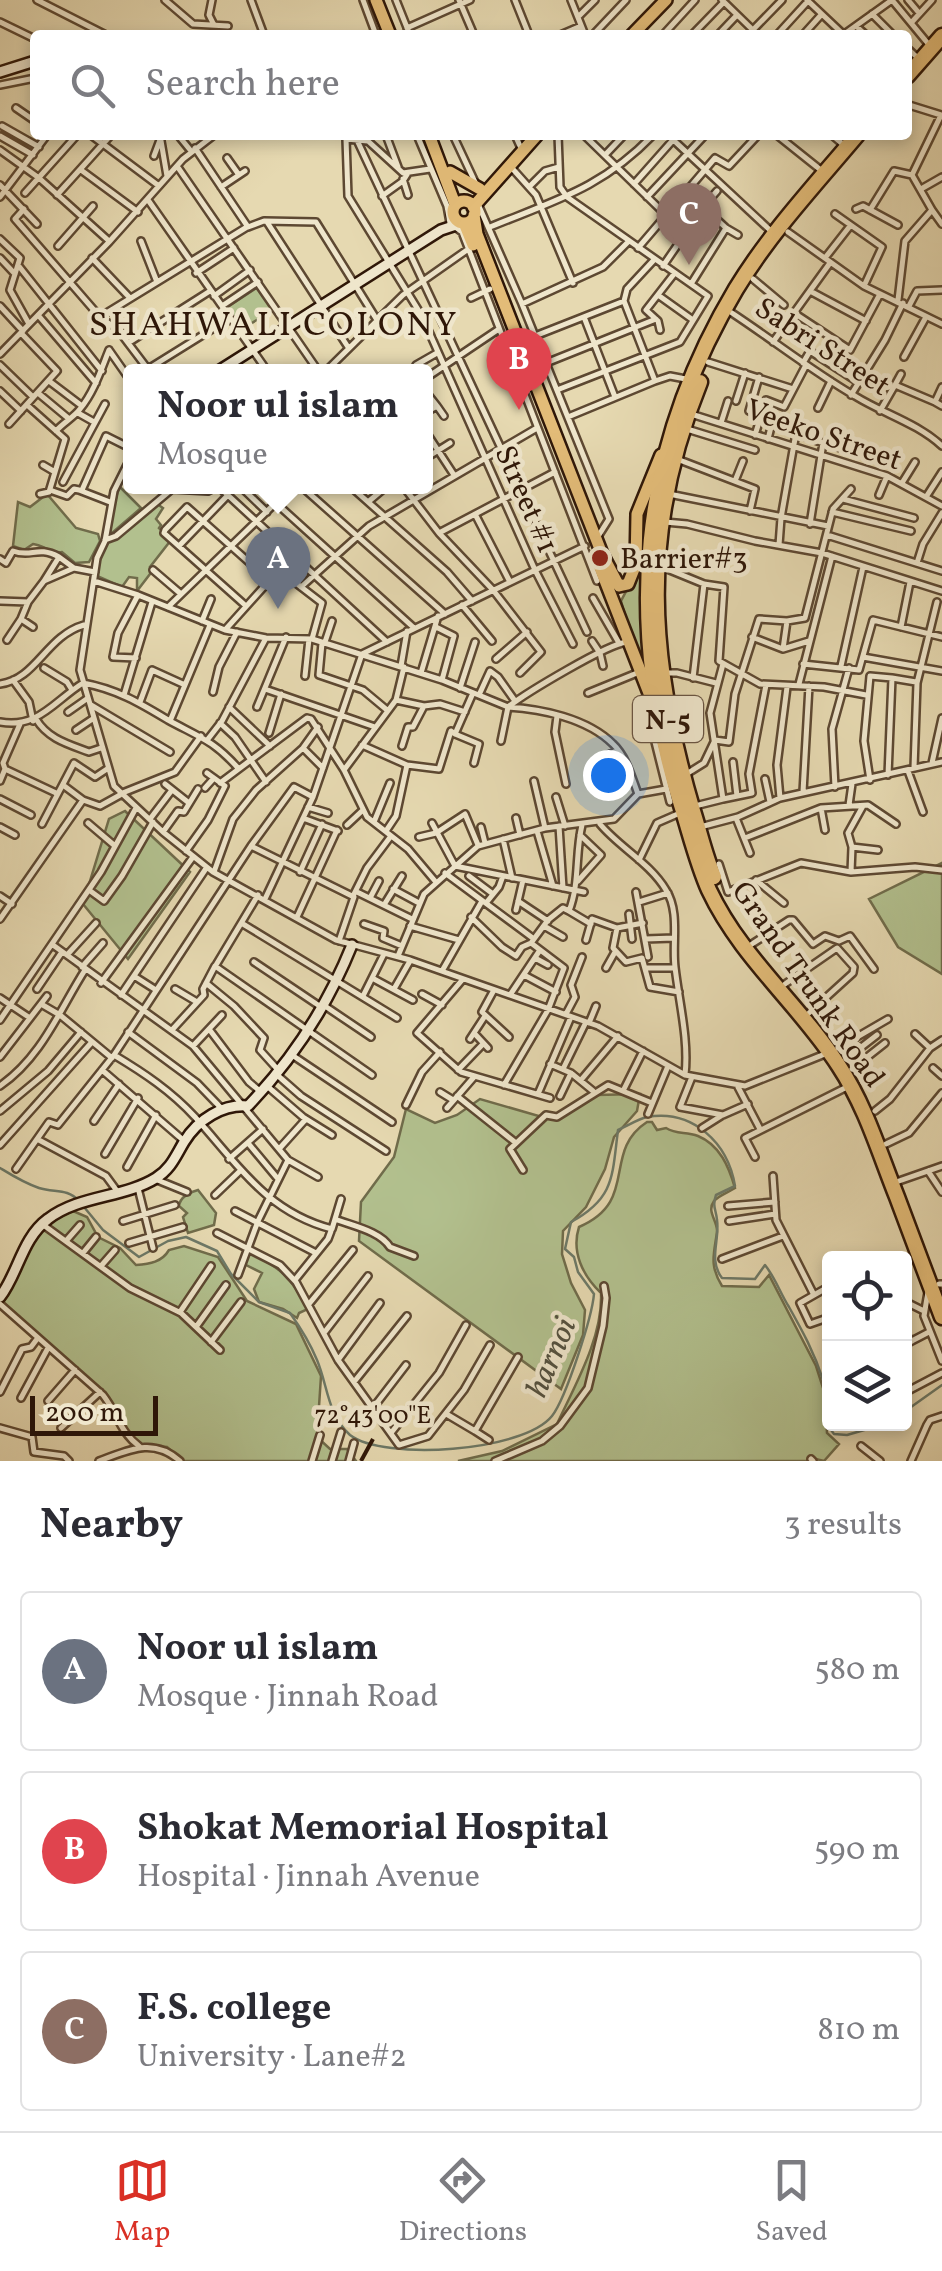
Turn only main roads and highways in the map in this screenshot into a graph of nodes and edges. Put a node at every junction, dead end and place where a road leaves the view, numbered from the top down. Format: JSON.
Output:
{"nodes":[{"id":1,"x":379,"y":0,"type":"edge"},
{"id":2,"x":659,"y":3,"type":"edge"},
{"id":3,"x":398,"y":30,"type":"edge"},
{"id":4,"x":634,"y":30,"type":"edge"},
{"id":5,"x":635,"y":30,"type":"edge"},
{"id":6,"x":939,"y":44,"type":"edge"},
{"id":7,"x":912,"y":72,"type":"edge"},
{"id":8,"x":912,"y":74,"type":"edge"},
{"id":9,"x":434,"y":140,"type":"edge"},
{"id":10,"x":434,"y":140,"type":"edge"},
{"id":11,"x":530,"y":140,"type":"edge"},
{"id":12,"x":864,"y":140,"type":"edge"},
{"id":13,"x":518,"y":141,"type":"edge"},
{"id":14,"x":852,"y":141,"type":"edge"},
{"id":15,"x":450,"y":172,"type":"junction"},
{"id":16,"x":464,"y":209,"type":"junction"},
{"id":17,"x":781,"y":233,"type":"junction"},
{"id":18,"x":686,"y":410,"type":"junction"},
{"id":19,"x":668,"y":442,"type":"junction"},
{"id":20,"x":572,"y":487,"type":"junction"},
{"id":21,"x":599,"y":556,"type":"junction"},
{"id":22,"x":656,"y":710,"type":"junction"},
{"id":23,"x":676,"y":800,"type":"junction"},
{"id":24,"x":842,"y":1061,"type":"junction"},
{"id":25,"x":938,"y":1286,"type":"edge"},
{"id":26,"x":942,"y":1317,"type":"edge"}],
"edges":[{"from":1,"to":3,"type":"main road"},
{"from":2,"to":4,"type":"main road"},
{"from":2,"to":5,"type":"main road"},
{"from":6,"to":7,"type":"highway"},
{"from":6,"to":8,"type":"highway"},
{"from":9,"to":15,"type":"main road"},
{"from":10,"to":16,"type":"main road"},
{"from":11,"to":16,"type":"main road"},
{"from":12,"to":17,"type":"highway","name":"Grand Trunk Road","number":"N-5"},
{"from":13,"to":16,"type":"main road"},
{"from":14,"to":17,"type":"highway","name":"Grand Trunk Road","number":"N-5"},
{"from":15,"to":16,"type":"main road"},
{"from":15,"to":16,"type":"main road"},
{"from":16,"to":20,"type":"main road"},
{"from":16,"to":20,"type":"main road"},
{"from":17,"to":18,"type":"highway","name":"Grand Trunk Road","number":"N-5"},
{"from":17,"to":18,"type":"highway","name":"Grand Trunk Road","number":"N-5"},
{"from":18,"to":19,"type":"highway","name":"Grand Trunk Road","number":"N-5"},
{"from":18,"to":23,"type":"highway","name":"Grand Trunk Road","number":"N-5"},
{"from":19,"to":21,"type":"main road"},
{"from":19,"to":22,"type":"highway","name":"Grand Trunk Road","number":"N-5"},
{"from":20,"to":21,"type":"main road"},
{"from":20,"to":21,"type":"main road"},
{"from":21,"to":22,"type":"main road"},
{"from":22,"to":23,"type":"highway","name":"Grand Trunk Road","number":"N-5"},
{"from":23,"to":24,"type":"highway","name":"Grand Trunk Road","number":"N-5"},
{"from":23,"to":24,"type":"highway","name":"Grand Trunk Road","number":"N-5"},
{"from":24,"to":25,"type":"highway","name":"Grand Trunk Road","number":"N-5"},
{"from":24,"to":25,"type":"highway","name":"Grand Trunk Road","number":"N-5"},
{"from":25,"to":26,"type":"highway","name":"Grand Trunk Road","number":"N-5"}]}
